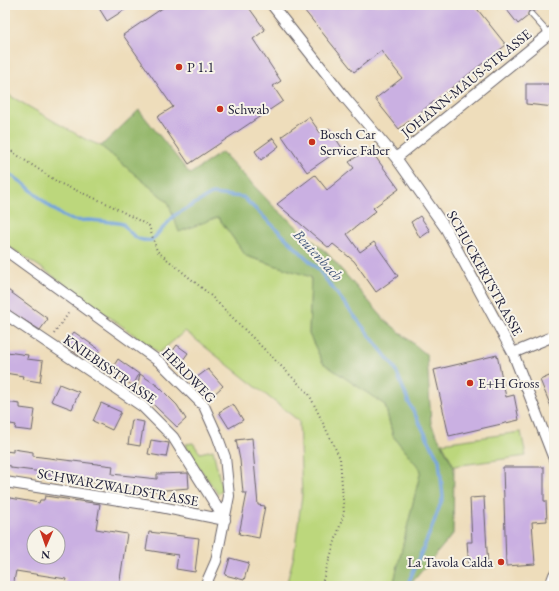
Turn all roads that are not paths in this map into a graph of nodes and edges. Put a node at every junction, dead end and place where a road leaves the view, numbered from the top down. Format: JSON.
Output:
{"nodes":[{"id":1,"x":272,"y":5,"type":"edge"},
{"id":2,"x":531,"y":14,"type":"dead end"},
{"id":3,"x":551,"y":32,"type":"edge"},
{"id":4,"x":396,"y":158,"type":"junction"},
{"id":5,"x":5,"y":250,"type":"edge"},
{"id":6,"x":5,"y":314,"type":"edge"},
{"id":7,"x":554,"y":336,"type":"edge"},
{"id":8,"x":513,"y":353,"type":"junction"},
{"id":9,"x":554,"y":459,"type":"edge"},
{"id":10,"x":5,"y":482,"type":"edge"},
{"id":11,"x":225,"y":520,"type":"junction"},
{"id":12,"x":554,"y":575,"type":"edge"},
{"id":13,"x":205,"y":586,"type":"edge"},
{"id":14,"x":550,"y":586,"type":"edge"}],
"edges":[{"from":1,"to":4,"type":"street","name":"SCHUCKERTSTRASSE"},
{"from":2,"to":3,"type":"lane"},
{"from":3,"to":4,"type":"street","name":"JOHANN-MAUS-STRASSE"},
{"from":4,"to":8,"type":"street","name":"SCHUCKERTSTRASSE"},
{"from":5,"to":11,"type":"street","name":"HERDWEG"},
{"from":6,"to":11,"type":"street","name":"KNIEBISSTRASSE"},
{"from":7,"to":8,"type":"street"},
{"from":8,"to":9,"type":"street","name":"SCHUCKERTSTRASSE"},
{"from":10,"to":11,"type":"street","name":"SCHWARZWALDSTRASSE"},
{"from":11,"to":13,"type":"street","name":"HERDWEG"},
{"from":12,"to":14,"type":"street"}]}
